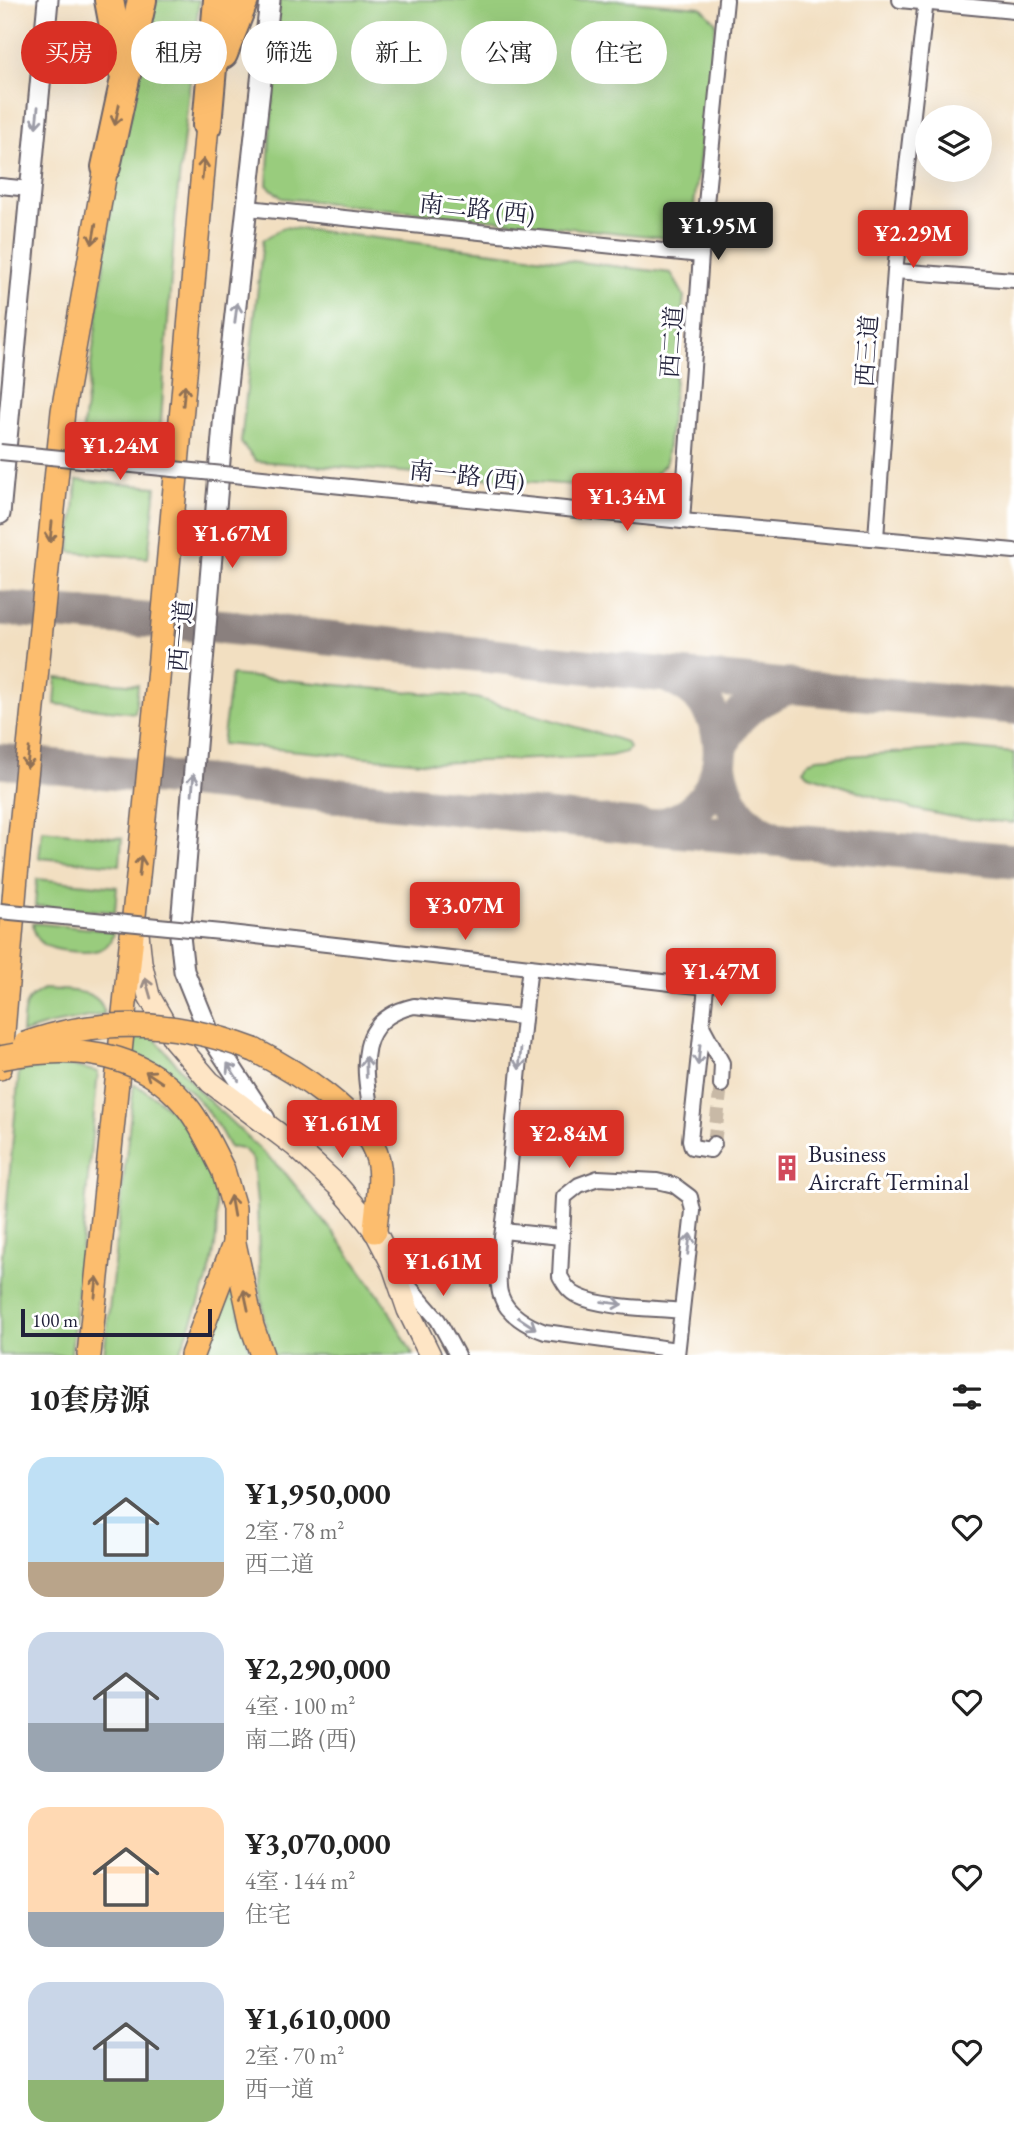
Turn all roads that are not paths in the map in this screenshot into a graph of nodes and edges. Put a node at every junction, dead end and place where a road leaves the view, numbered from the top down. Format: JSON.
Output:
{"nodes":[{"id":1,"x":48,"y":0,"type":"edge"},
{"id":2,"x":109,"y":0,"type":"edge"},
{"id":3,"x":142,"y":0,"type":"edge"},
{"id":4,"x":218,"y":0,"type":"edge"},
{"id":5,"x":244,"y":0,"type":"edge"},
{"id":6,"x":270,"y":0,"type":"edge"},
{"id":7,"x":726,"y":0,"type":"edge"},
{"id":8,"x":901,"y":0,"type":"edge"},
{"id":9,"x":925,"y":1,"type":"edge"},
{"id":10,"x":1014,"y":11,"type":"edge"},
{"id":11,"x":124,"y":82,"type":"junction"},
{"id":12,"x":210,"y":86,"type":"junction"},
{"id":13,"x":207,"y":125,"type":"joint"},
{"id":14,"x":106,"y":167,"type":"joint"},
{"id":15,"x":0,"y":186,"type":"edge"},
{"id":16,"x":30,"y":190,"type":"junction"},
{"id":17,"x":248,"y":208,"type":"junction"},
{"id":18,"x":701,"y":255,"type":"junction"},
{"id":19,"x":895,"y":271,"type":"junction"},
{"id":20,"x":1014,"y":280,"type":"edge"},
{"id":21,"x":0,"y":452,"type":"edge"},
{"id":22,"x":0,"y":514,"type":"edge"},
{"id":23,"x":682,"y":521,"type":"junction"},
{"id":24,"x":876,"y":538,"type":"junction"},
{"id":25,"x":1014,"y":551,"type":"edge"},
{"id":26,"x":16,"y":876,"type":"junction"},
{"id":27,"x":136,"y":906,"type":"junction"},
{"id":28,"x":0,"y":911,"type":"edge"},
{"id":29,"x":0,"y":922,"type":"edge"},
{"id":30,"x":530,"y":967,"type":"junction"},
{"id":31,"x":523,"y":1017,"type":"junction"},
{"id":32,"x":702,"y":1027,"type":"junction"},
{"id":33,"x":0,"y":1056,"type":"edge"},
{"id":34,"x":0,"y":1068,"type":"edge"},
{"id":35,"x":721,"y":1085,"type":"tunnel mouth"},
{"id":36,"x":272,"y":1128,"type":"junction"},
{"id":37,"x":714,"y":1144,"type":"dead end"},
{"id":38,"x":377,"y":1159,"type":"junction"},
{"id":39,"x":375,"y":1231,"type":"junction"},
{"id":40,"x":503,"y":1231,"type":"junction"},
{"id":41,"x":561,"y":1237,"type":"junction"},
{"id":42,"x":234,"y":1243,"type":"junction"},
{"id":43,"x":393,"y":1266,"type":"junction"},
{"id":44,"x":681,"y":1311,"type":"junction"},
{"id":45,"x":677,"y":1352,"type":"edge"},
{"id":46,"x":89,"y":1355,"type":"edge"},
{"id":47,"x":191,"y":1355,"type":"edge"},
{"id":48,"x":262,"y":1355,"type":"edge"},
{"id":49,"x":430,"y":1355,"type":"edge"},
{"id":50,"x":457,"y":1355,"type":"edge"}],
"edges":[{"from":1,"to":16,"type":"street","one_way":true},
{"from":2,"to":11,"type":"highway"},
{"from":3,"to":11,"type":"highway"},
{"from":4,"to":12,"type":"highway"},
{"from":5,"to":12,"type":"highway"},
{"from":6,"to":17,"type":"street","name":"西一道"},
{"from":7,"to":18,"type":"street","name":"西二道"},
{"from":8,"to":9,"type":"street"},
{"from":9,"to":10,"type":"street"},
{"from":9,"to":19,"type":"street","name":"西三道"},
{"from":11,"to":14,"type":"highway","one_way":true},
{"from":12,"to":13,"type":"highway"},
{"from":27,"to":13,"type":"main road","one_way":true},
{"from":14,"to":26,"type":"main road","one_way":true},
{"from":15,"to":16,"type":"street"},
{"from":16,"to":22,"type":"street"},
{"from":17,"to":18,"type":"street","name":"南二路 (西)"},
{"from":36,"to":17,"type":"street","name":"西一道","one_way":true},
{"from":18,"to":23,"type":"street","name":"西二道"},
{"from":19,"to":20,"type":"street"},
{"from":19,"to":24,"type":"street","name":"西三道"},
{"from":21,"to":23,"type":"street","name":"南一路 (西)","bridge":true},
{"from":23,"to":24,"type":"street","name":"南一路 (西)"},
{"from":24,"to":25,"type":"street","name":"南一路 (西)"},
{"from":26,"to":29,"type":"main road"},
{"from":26,"to":34,"type":"main road"},
{"from":36,"to":27,"type":"main road","one_way":true},
{"from":46,"to":27,"type":"main road","one_way":true},
{"from":28,"to":30,"type":"street","bridge":true},
{"from":30,"to":31,"type":"street"},
{"from":30,"to":32,"type":"street"},
{"from":38,"to":31,"type":"street","one_way":true},
{"from":31,"to":40,"type":"street","one_way":true},
{"from":32,"to":35,"type":"street"},
{"from":32,"to":37,"type":"street","one_way":true},
{"from":33,"to":38,"type":"main road","bridge":true},
{"from":42,"to":33,"type":"main road","one_way":true,"bridge":true},
{"from":36,"to":39,"type":"main road"},
{"from":38,"to":39,"type":"main road"},
{"from":39,"to":43,"type":"main road"},
{"from":40,"to":41,"type":"street"},
{"from":40,"to":45,"type":"street","one_way":true},
{"from":41,"to":44,"type":"street","one_way":true},
{"from":44,"to":41,"type":"street","one_way":true},
{"from":42,"to":47,"type":"main road"},
{"from":48,"to":42,"type":"main road","one_way":true},
{"from":43,"to":49,"type":"main road"},
{"from":43,"to":50,"type":"street"},
{"from":44,"to":45,"type":"street"}]}
